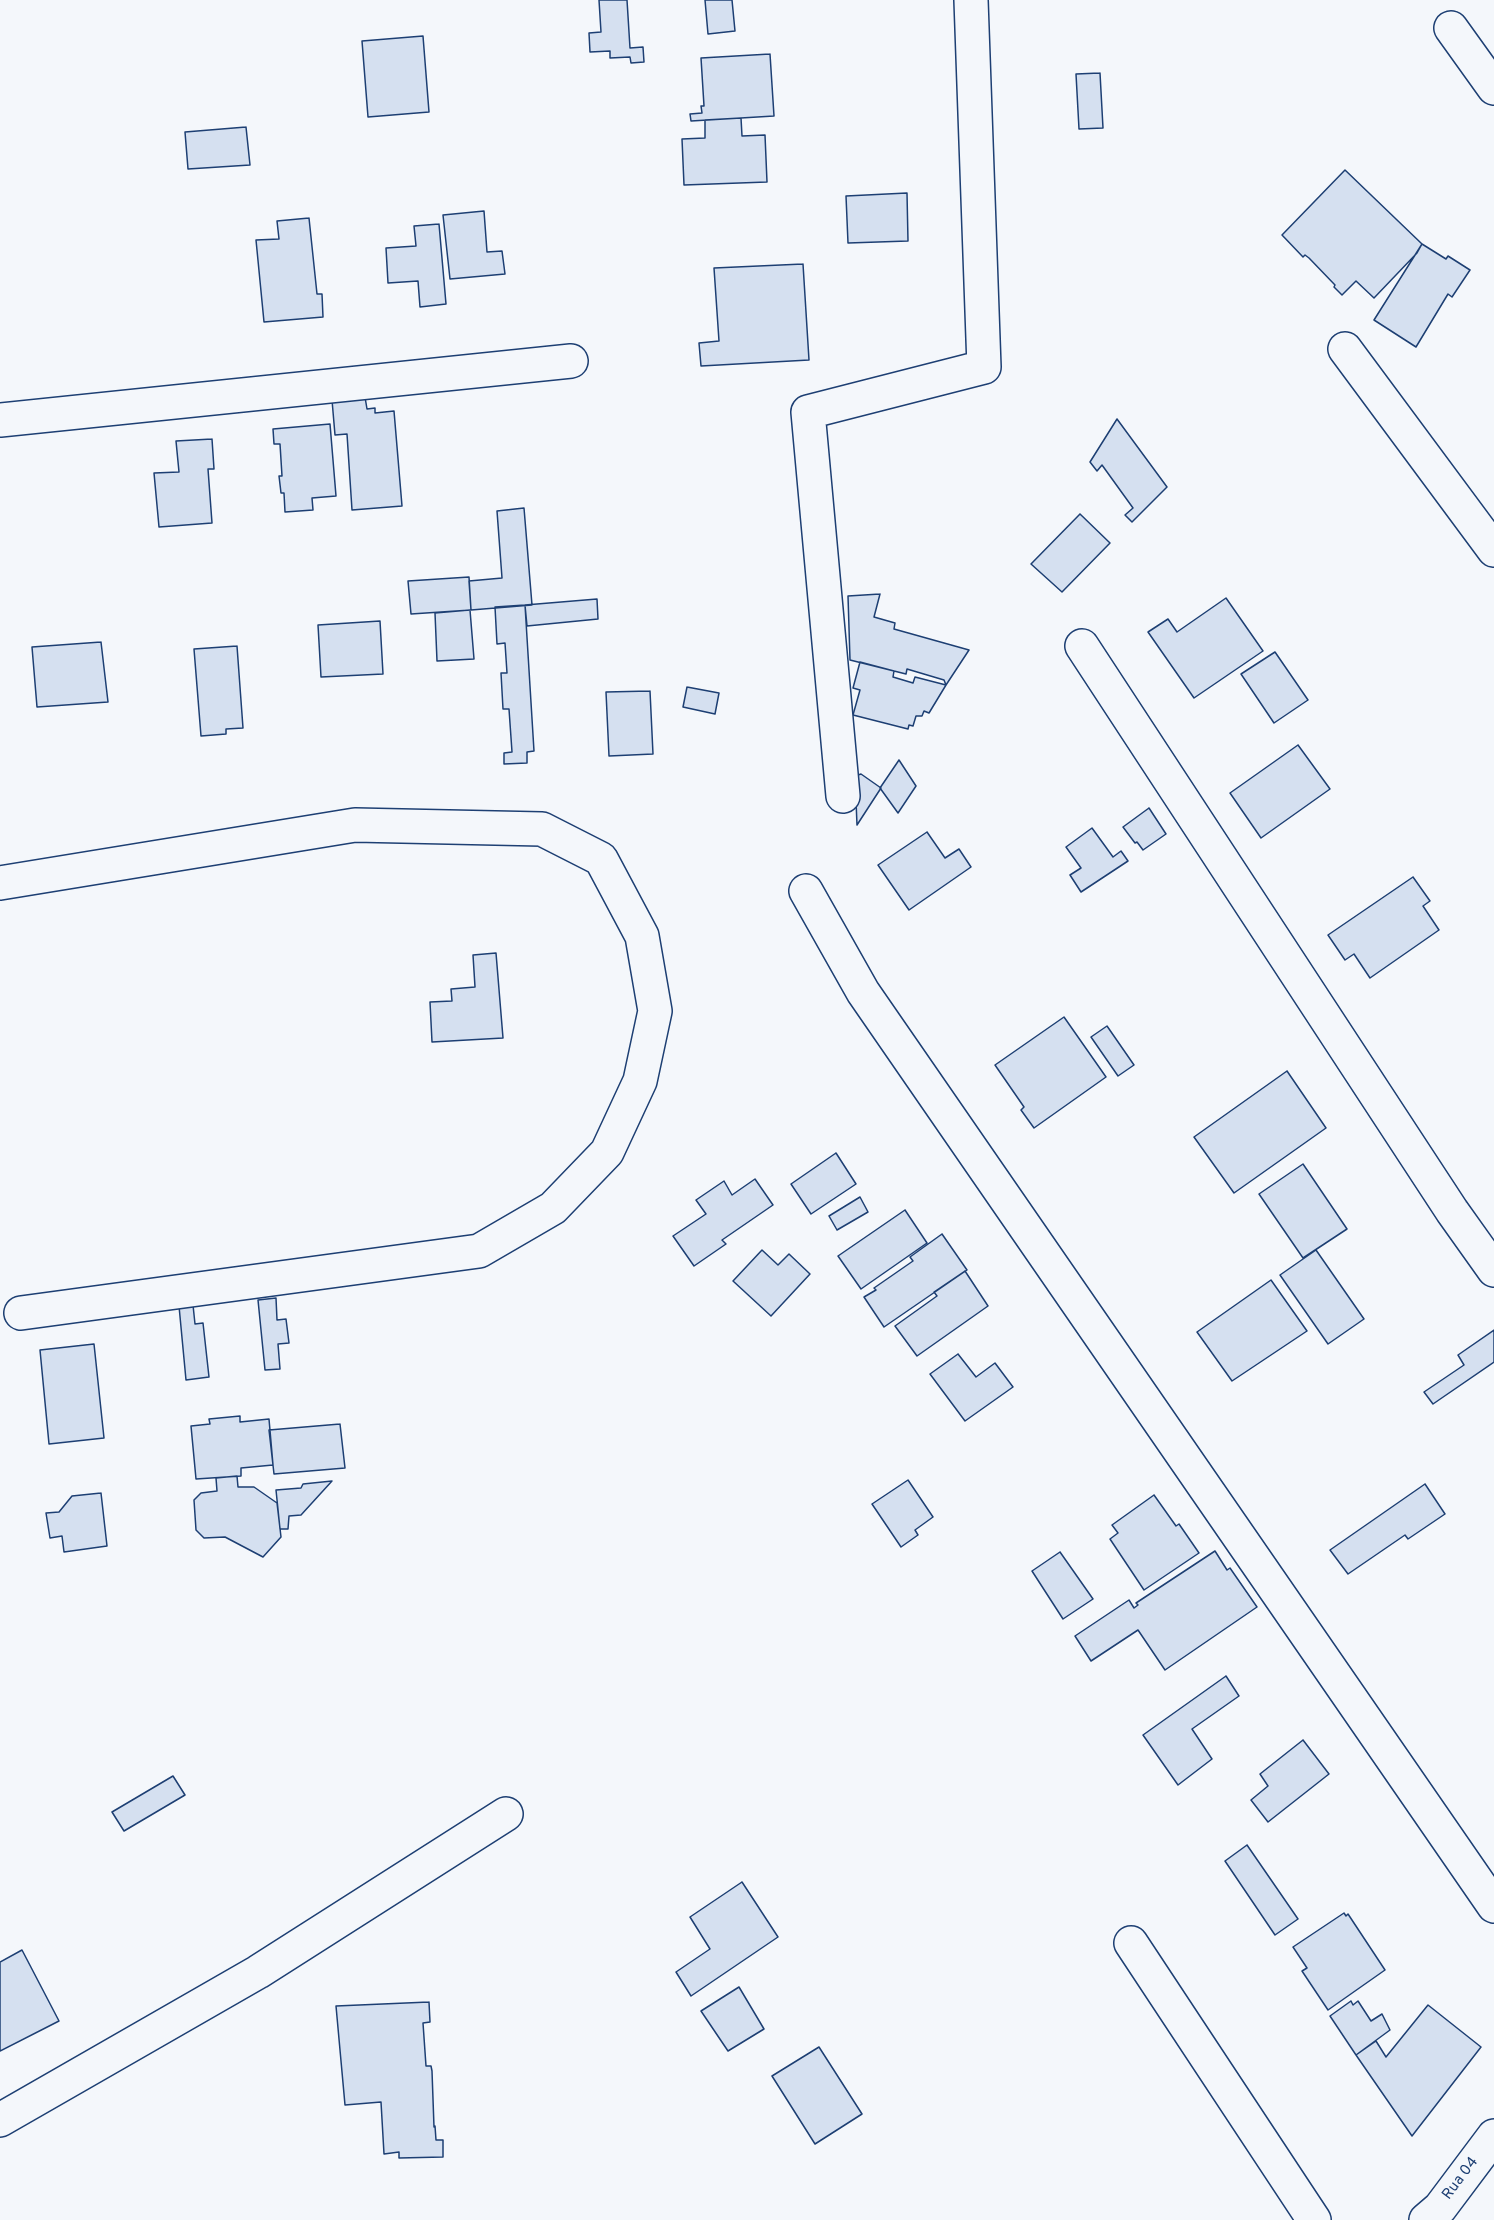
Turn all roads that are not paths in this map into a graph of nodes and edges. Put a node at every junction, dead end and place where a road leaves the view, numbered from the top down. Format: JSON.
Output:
{"nodes":[{"id":1,"x":971,"y":0,"type":"edge"},
{"id":2,"x":1451,"y":28,"type":"dead end"},
{"id":3,"x":1494,"y":88,"type":"edge"},
{"id":4,"x":1345,"y":349,"type":"dead end"},
{"id":5,"x":571,"y":361,"type":"dead end"},
{"id":6,"x":0,"y":420,"type":"edge"},
{"id":7,"x":1494,"y":550,"type":"edge"},
{"id":8,"x":1082,"y":646,"type":"dead end"},
{"id":9,"x":843,"y":796,"type":"dead end"},
{"id":10,"x":0,"y":883,"type":"edge"},
{"id":11,"x":806,"y":891,"type":"dead end"},
{"id":12,"x":1494,"y":1270,"type":"edge"},
{"id":13,"x":21,"y":1313,"type":"dead end"},
{"id":14,"x":507,"y":1814,"type":"dead end"},
{"id":15,"x":1494,"y":1906,"type":"edge"},
{"id":16,"x":1131,"y":1943,"type":"dead end"},
{"id":17,"x":0,"y":2120,"type":"edge"},
{"id":18,"x":1494,"y":2136,"type":"edge"},
{"id":19,"x":1314,"y":2220,"type":"edge"},
{"id":20,"x":1426,"y":2220,"type":"edge"}],
"edges":[{"from":1,"to":9,"type":"street"},
{"from":2,"to":3,"type":"street"},
{"from":4,"to":7,"type":"street"},
{"from":5,"to":6,"type":"street"},
{"from":8,"to":12,"type":"street"},
{"from":10,"to":13,"type":"street"},
{"from":11,"to":15,"type":"street"},
{"from":14,"to":17,"type":"street"},
{"from":16,"to":19,"type":"street"},
{"from":18,"to":20,"type":"street","name":"Rua 04"}]}
